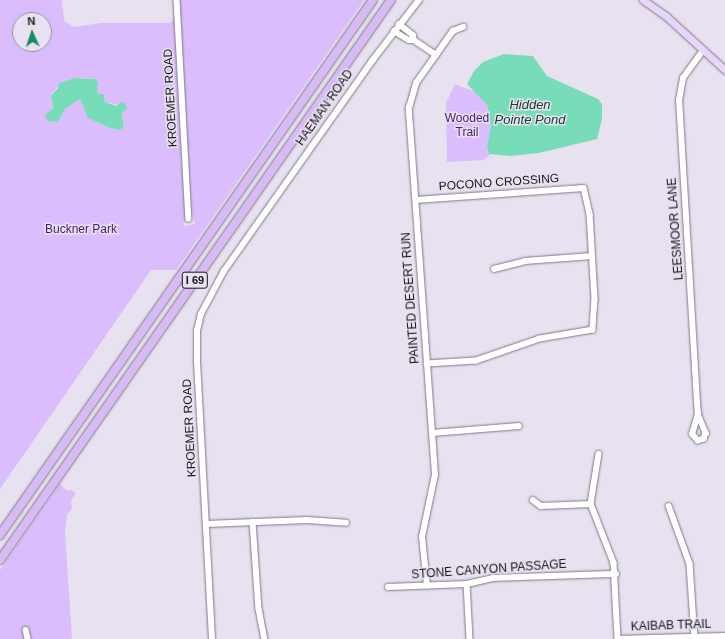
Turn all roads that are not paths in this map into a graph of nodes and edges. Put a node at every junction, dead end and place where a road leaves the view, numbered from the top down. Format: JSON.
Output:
{"nodes":[{"id":1,"x":177,"y":0,"type":"edge"},
{"id":2,"x":373,"y":0,"type":"edge"},
{"id":3,"x":391,"y":0,"type":"edge"},
{"id":4,"x":419,"y":0,"type":"edge"},
{"id":5,"x":643,"y":0,"type":"edge"},
{"id":6,"x":399,"y":24,"type":"junction"},
{"id":7,"x":463,"y":27,"type":"dead end"},
{"id":8,"x":394,"y":31,"type":"junction"},
{"id":9,"x":414,"y":40,"type":"junction"},
{"id":10,"x":703,"y":50,"type":"junction"},
{"id":11,"x":436,"y":55,"type":"junction"},
{"id":12,"x":725,"y":70,"type":"edge"},
{"id":13,"x":416,"y":200,"type":"junction"},
{"id":14,"x":189,"y":219,"type":"dead end"},
{"id":15,"x":252,"y":230,"type":"joint"},
{"id":16,"x":592,"y":256,"type":"junction"},
{"id":17,"x":494,"y":269,"type":"dead end"},
{"id":18,"x":427,"y":364,"type":"junction"},
{"id":19,"x":698,"y":414,"type":"dead end"},
{"id":20,"x":519,"y":426,"type":"dead end"},
{"id":21,"x":432,"y":433,"type":"junction"},
{"id":22,"x":599,"y":454,"type":"dead end"},
{"id":23,"x":533,"y":500,"type":"dead end"},
{"id":24,"x":591,"y":504,"type":"junction"},
{"id":25,"x":669,"y":506,"type":"dead end"},
{"id":26,"x":254,"y":522,"type":"junction"},
{"id":27,"x":346,"y":523,"type":"dead end"},
{"id":28,"x":206,"y":524,"type":"junction"},
{"id":29,"x":0,"y":535,"type":"edge"},
{"id":30,"x":0,"y":560,"type":"edge"},
{"id":31,"x":616,"y":574,"type":"junction"},
{"id":32,"x":467,"y":584,"type":"junction"},
{"id":33,"x":427,"y":586,"type":"junction"},
{"id":34,"x":388,"y":587,"type":"dead end"},
{"id":35,"x":26,"y":630,"type":"dead end"},
{"id":36,"x":725,"y":636,"type":"edge"},
{"id":37,"x":695,"y":638,"type":"edge"},
{"id":38,"x":28,"y":639,"type":"edge"},
{"id":39,"x":212,"y":639,"type":"edge"},
{"id":40,"x":265,"y":639,"type":"edge"},
{"id":41,"x":470,"y":639,"type":"edge"},
{"id":42,"x":618,"y":639,"type":"edge"}],
"edges":[{"from":1,"to":14,"type":"street","name":"KROEMER ROAD"},
{"from":2,"to":29,"type":"highway","number":"I 69"},
{"from":3,"to":30,"type":"highway","number":"I 69"},
{"from":4,"to":6,"type":"street","name":"HAEMAN ROAD"},
{"from":5,"to":10,"type":"main road"},
{"from":6,"to":8,"type":"street","name":"HAEMAN ROAD"},
{"from":6,"to":9,"type":"street"},
{"from":7,"to":11,"type":"street","name":"PAINTED DESERT RUN"},
{"from":8,"to":9,"type":"street"},
{"from":8,"to":15,"type":"street","name":"HAEMAN ROAD"},
{"from":9,"to":11,"type":"street"},
{"from":10,"to":12,"type":"main road"},
{"from":10,"to":19,"type":"street","name":"LEESMOOR LANE"},
{"from":11,"to":13,"type":"street","name":"PAINTED DESERT RUN"},
{"from":13,"to":16,"type":"street","name":"POCONO CROSSING"},
{"from":13,"to":18,"type":"street","name":"PAINTED DESERT RUN"},
{"from":15,"to":28,"type":"street","name":"KROEMER ROAD"},
{"from":16,"to":17,"type":"street"},
{"from":16,"to":18,"type":"street"},
{"from":18,"to":21,"type":"street","name":"PAINTED DESERT RUN"},
{"from":20,"to":21,"type":"street"},
{"from":21,"to":33,"type":"street","name":"PAINTED DESERT RUN"},
{"from":22,"to":24,"type":"street"},
{"from":23,"to":24,"type":"street"},
{"from":24,"to":31,"type":"street"},
{"from":25,"to":37,"type":"street"},
{"from":26,"to":27,"type":"street"},
{"from":26,"to":28,"type":"street"},
{"from":26,"to":40,"type":"street"},
{"from":28,"to":39,"type":"street","name":"KROEMER ROAD"},
{"from":31,"to":32,"type":"street","name":"STONE CANYON PASSAGE"},
{"from":31,"to":42,"type":"street"},
{"from":32,"to":33,"type":"street","name":"STONE CANYON PASSAGE"},
{"from":32,"to":41,"type":"street"},
{"from":33,"to":34,"type":"street","name":"STONE CANYON PASSAGE"},
{"from":35,"to":38,"type":"street"},
{"from":36,"to":37,"type":"street","name":"KAIBAB TRAIL"},
{"from":37,"to":42,"type":"street","name":"KAIBAB TRAIL"}]}
